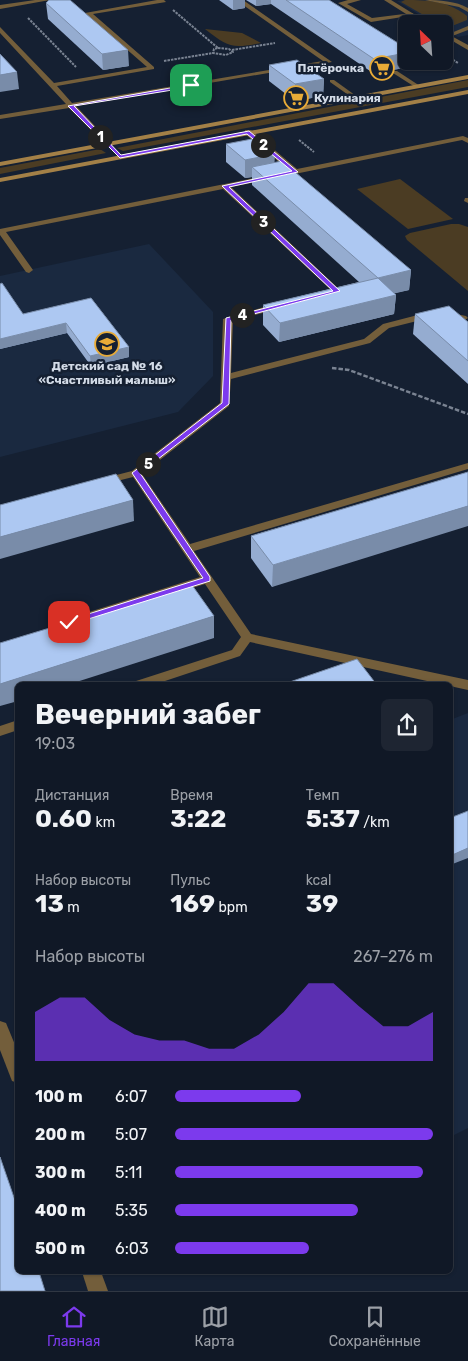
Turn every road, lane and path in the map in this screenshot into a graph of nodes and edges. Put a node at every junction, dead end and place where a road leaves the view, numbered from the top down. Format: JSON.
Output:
{"nodes":[{"id":1,"x":47,"y":0,"type":"edge"},
{"id":2,"x":116,"y":0,"type":"edge"},
{"id":3,"x":239,"y":0,"type":"edge"},
{"id":4,"x":358,"y":0,"type":"edge"},
{"id":5,"x":387,"y":0,"type":"edge"},
{"id":6,"x":428,"y":0,"type":"edge"},
{"id":7,"x":161,"y":1,"type":"edge"},
{"id":8,"x":15,"y":5,"type":"junction"},
{"id":9,"x":464,"y":5,"type":"edge"},
{"id":10,"x":0,"y":7,"type":"edge"},
{"id":11,"x":125,"y":8,"type":"junction"},
{"id":12,"x":468,"y":10,"type":"edge"},
{"id":13,"x":412,"y":15,"type":"edge"},
{"id":14,"x":398,"y":17,"type":"edge"},
{"id":15,"x":468,"y":28,"type":"edge"},
{"id":16,"x":0,"y":29,"type":"edge"},
{"id":17,"x":453,"y":33,"type":"edge"},
{"id":18,"x":295,"y":40,"type":"junction"},
{"id":19,"x":453,"y":40,"type":"edge"},
{"id":20,"x":218,"y":48,"type":"junction"},
{"id":21,"x":468,"y":48,"type":"edge"},
{"id":22,"x":232,"y":50,"type":"junction"},
{"id":23,"x":212,"y":53,"type":"junction"},
{"id":24,"x":146,"y":64,"type":"junction"},
{"id":25,"x":310,"y":65,"type":"junction"},
{"id":26,"x":320,"y":72,"type":"dead end"},
{"id":27,"x":395,"y":72,"type":"edge"},
{"id":28,"x":468,"y":77,"type":"edge"},
{"id":29,"x":89,"y":79,"type":"junction"},
{"id":30,"x":332,"y":81,"type":"dead end"},
{"id":31,"x":52,"y":85,"type":"junction"},
{"id":32,"x":417,"y":86,"type":"junction"},
{"id":33,"x":468,"y":92,"type":"edge"},
{"id":34,"x":356,"y":98,"type":"junction"},
{"id":35,"x":71,"y":106,"type":"junction"},
{"id":36,"x":0,"y":117,"type":"edge"},
{"id":37,"x":248,"y":132,"type":"junction"},
{"id":38,"x":468,"y":141,"type":"edge"},
{"id":39,"x":107,"y":144,"type":"junction"},
{"id":40,"x":120,"y":157,"type":"junction"},
{"id":41,"x":0,"y":164,"type":"edge"},
{"id":42,"x":296,"y":172,"type":"junction"},
{"id":43,"x":0,"y":180,"type":"edge"},
{"id":44,"x":225,"y":186,"type":"junction"},
{"id":45,"x":0,"y":231,"type":"edge"},
{"id":46,"x":29,"y":270,"type":"dead end"},
{"id":47,"x":310,"y":298,"type":"edge"},
{"id":48,"x":291,"y":303,"type":"edge"},
{"id":49,"x":466,"y":318,"type":"edge"},
{"id":50,"x":330,"y":368,"type":"dead end"},
{"id":51,"x":226,"y":377,"type":"junction"},
{"id":52,"x":468,"y":414,"type":"edge"},
{"id":53,"x":468,"y":466,"type":"edge"},
{"id":54,"x":136,"y":473,"type":"junction"},
{"id":55,"x":90,"y":485,"type":"edge"},
{"id":56,"x":187,"y":549,"type":"junction"},
{"id":57,"x":207,"y":579,"type":"junction"},
{"id":58,"x":66,"y":624,"type":"edge"},
{"id":59,"x":247,"y":637,"type":"junction"},
{"id":60,"x":147,"y":682,"type":"edge"},
{"id":61,"x":468,"y":685,"type":"edge"},
{"id":62,"x":15,"y":726,"type":"edge"},
{"id":63,"x":0,"y":731,"type":"edge"},
{"id":64,"x":0,"y":1028,"type":"edge"},
{"id":65,"x":15,"y":1067,"type":"edge"},
{"id":66,"x":92,"y":1274,"type":"edge"},
{"id":67,"x":98,"y":1291,"type":"edge"}],
"edges":[{"from":1,"to":8,"type":"street"},
{"from":2,"to":11,"type":"street"},
{"from":3,"to":18,"type":"street"},
{"from":4,"to":14,"type":"street"},
{"from":5,"to":13,"type":"street"},
{"from":6,"to":9,"type":"street"},
{"from":7,"to":11,"type":"street"},
{"from":7,"to":20,"type":"path"},
{"from":8,"to":10,"type":"street"},
{"from":8,"to":29,"type":"path"},
{"from":9,"to":12,"type":"street"},
{"from":11,"to":24,"type":"street"},
{"from":15,"to":17,"type":"street"},
{"from":16,"to":31,"type":"street"},
{"from":18,"to":22,"type":"path"},
{"from":18,"to":25,"type":"street"},
{"from":19,"to":21,"type":"street"},
{"from":20,"to":22,"type":"path"},
{"from":20,"to":23,"type":"path"},
{"from":22,"to":23,"type":"path"},
{"from":23,"to":24,"type":"path"},
{"from":24,"to":29,"type":"street"},
{"from":25,"to":26,"type":"street"},
{"from":25,"to":35,"type":"street"},
{"from":27,"to":32,"type":"street"},
{"from":28,"to":32,"type":"main road"},
{"from":29,"to":31,"type":"street"},
{"from":30,"to":34,"type":"street"},
{"from":31,"to":35,"type":"street"},
{"from":32,"to":34,"type":"main road"},
{"from":33,"to":37,"type":"main road"},
{"from":34,"to":39,"type":"main road"},
{"from":35,"to":36,"type":"street"},
{"from":35,"to":39,"type":"street"},
{"from":37,"to":40,"type":"main road"},
{"from":37,"to":42,"type":"street"},
{"from":38,"to":42,"type":"street"},
{"from":39,"to":40,"type":"main road"},
{"from":39,"to":41,"type":"main road"},
{"from":40,"to":43,"type":"main road"},
{"from":42,"to":44,"type":"street"},
{"from":44,"to":45,"type":"street"},
{"from":44,"to":47,"type":"street"},
{"from":45,"to":46,"type":"street"},
{"from":48,"to":51,"type":"street"},
{"from":49,"to":51,"type":"street"},
{"from":50,"to":52,"type":"path"},
{"from":51,"to":54,"type":"street"},
{"from":53,"to":56,"type":"street"},
{"from":54,"to":55,"type":"street"},
{"from":54,"to":56,"type":"street"},
{"from":56,"to":57,"type":"street"},
{"from":57,"to":58,"type":"street"},
{"from":57,"to":59,"type":"street"},
{"from":59,"to":60,"type":"street"},
{"from":59,"to":61,"type":"street"},
{"from":62,"to":63,"type":"street"},
{"from":64,"to":65,"type":"street"},
{"from":66,"to":67,"type":"street"}]}
